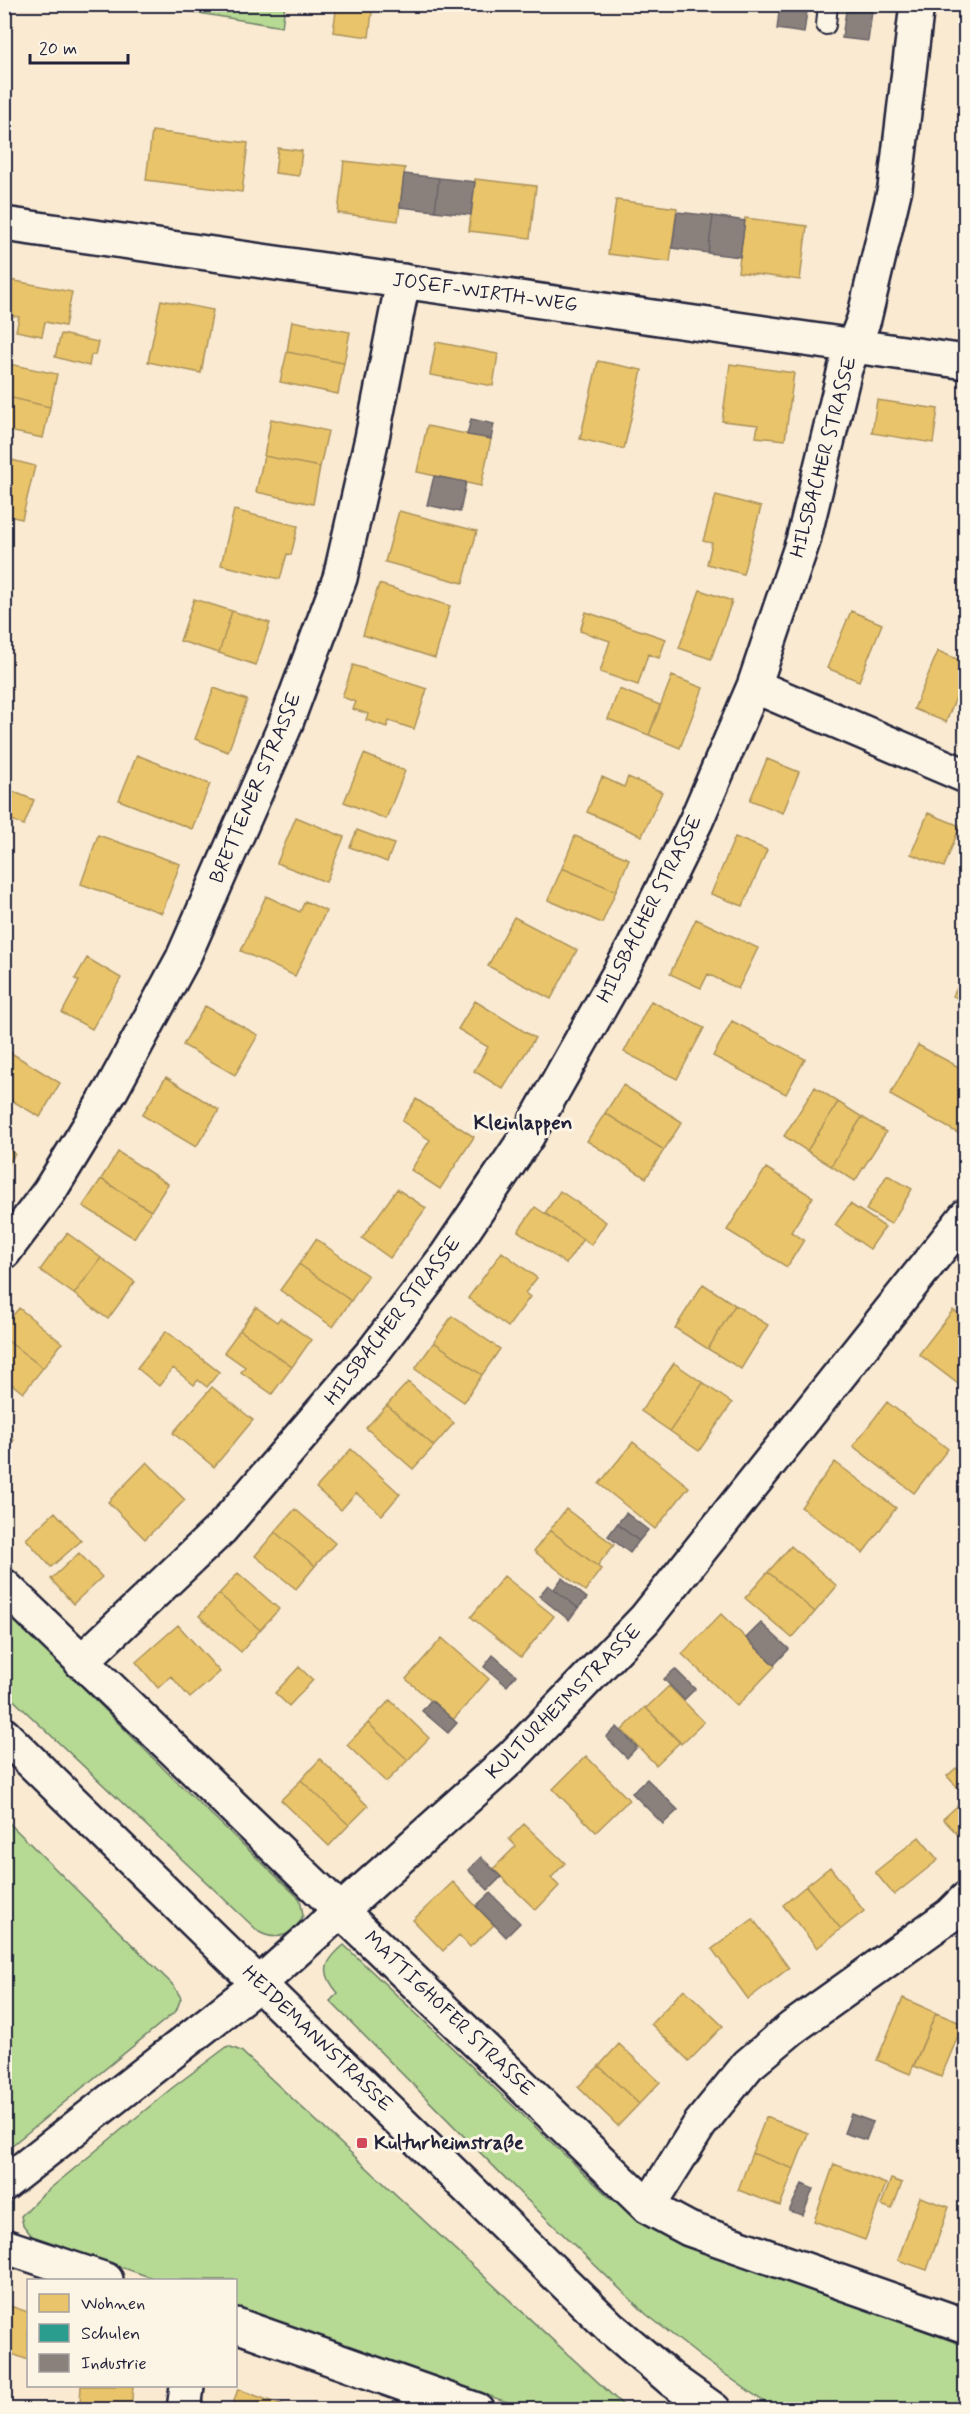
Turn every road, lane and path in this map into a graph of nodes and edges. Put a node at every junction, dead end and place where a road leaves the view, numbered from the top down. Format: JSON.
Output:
{"nodes":[{"id":1,"x":828,"y":4,"type":"edge"},
{"id":2,"x":917,"y":4,"type":"edge"},
{"id":3,"x":826,"y":25,"type":"dead end"},
{"id":4,"x":4,"y":224,"type":"edge"},
{"id":5,"x":403,"y":281,"type":"junction"},
{"id":6,"x":854,"y":346,"type":"junction"},
{"id":7,"x":966,"y":362,"type":"edge"},
{"id":8,"x":754,"y":686,"type":"junction"},
{"id":9,"x":966,"y":776,"type":"edge"},
{"id":10,"x":966,"y":1215,"type":"edge"},
{"id":11,"x":4,"y":1252,"type":"edge"},
{"id":12,"x":4,"y":1586,"type":"edge"},
{"id":13,"x":81,"y":1662,"type":"junction"},
{"id":14,"x":4,"y":1735,"type":"edge"},
{"id":15,"x":342,"y":1911,"type":"junction"},
{"id":16,"x":960,"y":1914,"type":"edge"},
{"id":17,"x":260,"y":1983,"type":"junction"},
{"id":18,"x":4,"y":2184,"type":"edge"},
{"id":19,"x":648,"y":2207,"type":"junction"},
{"id":20,"x":4,"y":2246,"type":"edge"},
{"id":21,"x":103,"y":2279,"type":"edge"},
{"id":22,"x":237,"y":2325,"type":"edge"},
{"id":23,"x":966,"y":2326,"type":"edge"},
{"id":24,"x":187,"y":2387,"type":"edge"},
{"id":25,"x":183,"y":2409,"type":"edge"},
{"id":26,"x":477,"y":2409,"type":"edge"},
{"id":27,"x":714,"y":2409,"type":"edge"}],
"edges":[{"from":1,"to":3,"type":"lane"},
{"from":2,"to":6,"type":"street","name":"HILSBACHER STRASSE"},
{"from":4,"to":5,"type":"street","name":"JOSEF-WIRTH-WEG"},
{"from":5,"to":6,"type":"street","name":"JOSEF-WIRTH-WEG"},
{"from":5,"to":11,"type":"street","name":"BRETTENER STRASSE"},
{"from":6,"to":7,"type":"street","name":"JOSEF-WIRTH-WEG"},
{"from":6,"to":8,"type":"street","name":"HILSBACHER STRASSE"},
{"from":8,"to":9,"type":"street"},
{"from":8,"to":13,"type":"street","name":"HILSBACHER STRASSE"},
{"from":10,"to":15,"type":"street","name":"KULTURHEIMSTRASSE"},
{"from":12,"to":13,"type":"street","name":"MATTIGHOFER STRASSE"},
{"from":13,"to":15,"type":"street","name":"MATTIGHOFER STRASSE"},
{"from":14,"to":17,"type":"street","name":"HEIDEMANNSTRASSE"},
{"from":15,"to":17,"type":"street","name":"KULTURHEIMSTRASSE"},
{"from":15,"to":19,"type":"street","name":"MATTIGHOFER STRASSE"},
{"from":16,"to":19,"type":"street"},
{"from":17,"to":18,"type":"street","name":"KULTURHEIMSTRASSE"},
{"from":17,"to":27,"type":"street","name":"HEIDEMANNSTRASSE"},
{"from":19,"to":23,"type":"street","name":"MATTIGHOFER STRASSE"},
{"from":20,"to":21,"type":"street"},
{"from":22,"to":26,"type":"street"},
{"from":24,"to":25,"type":"street"}]}
